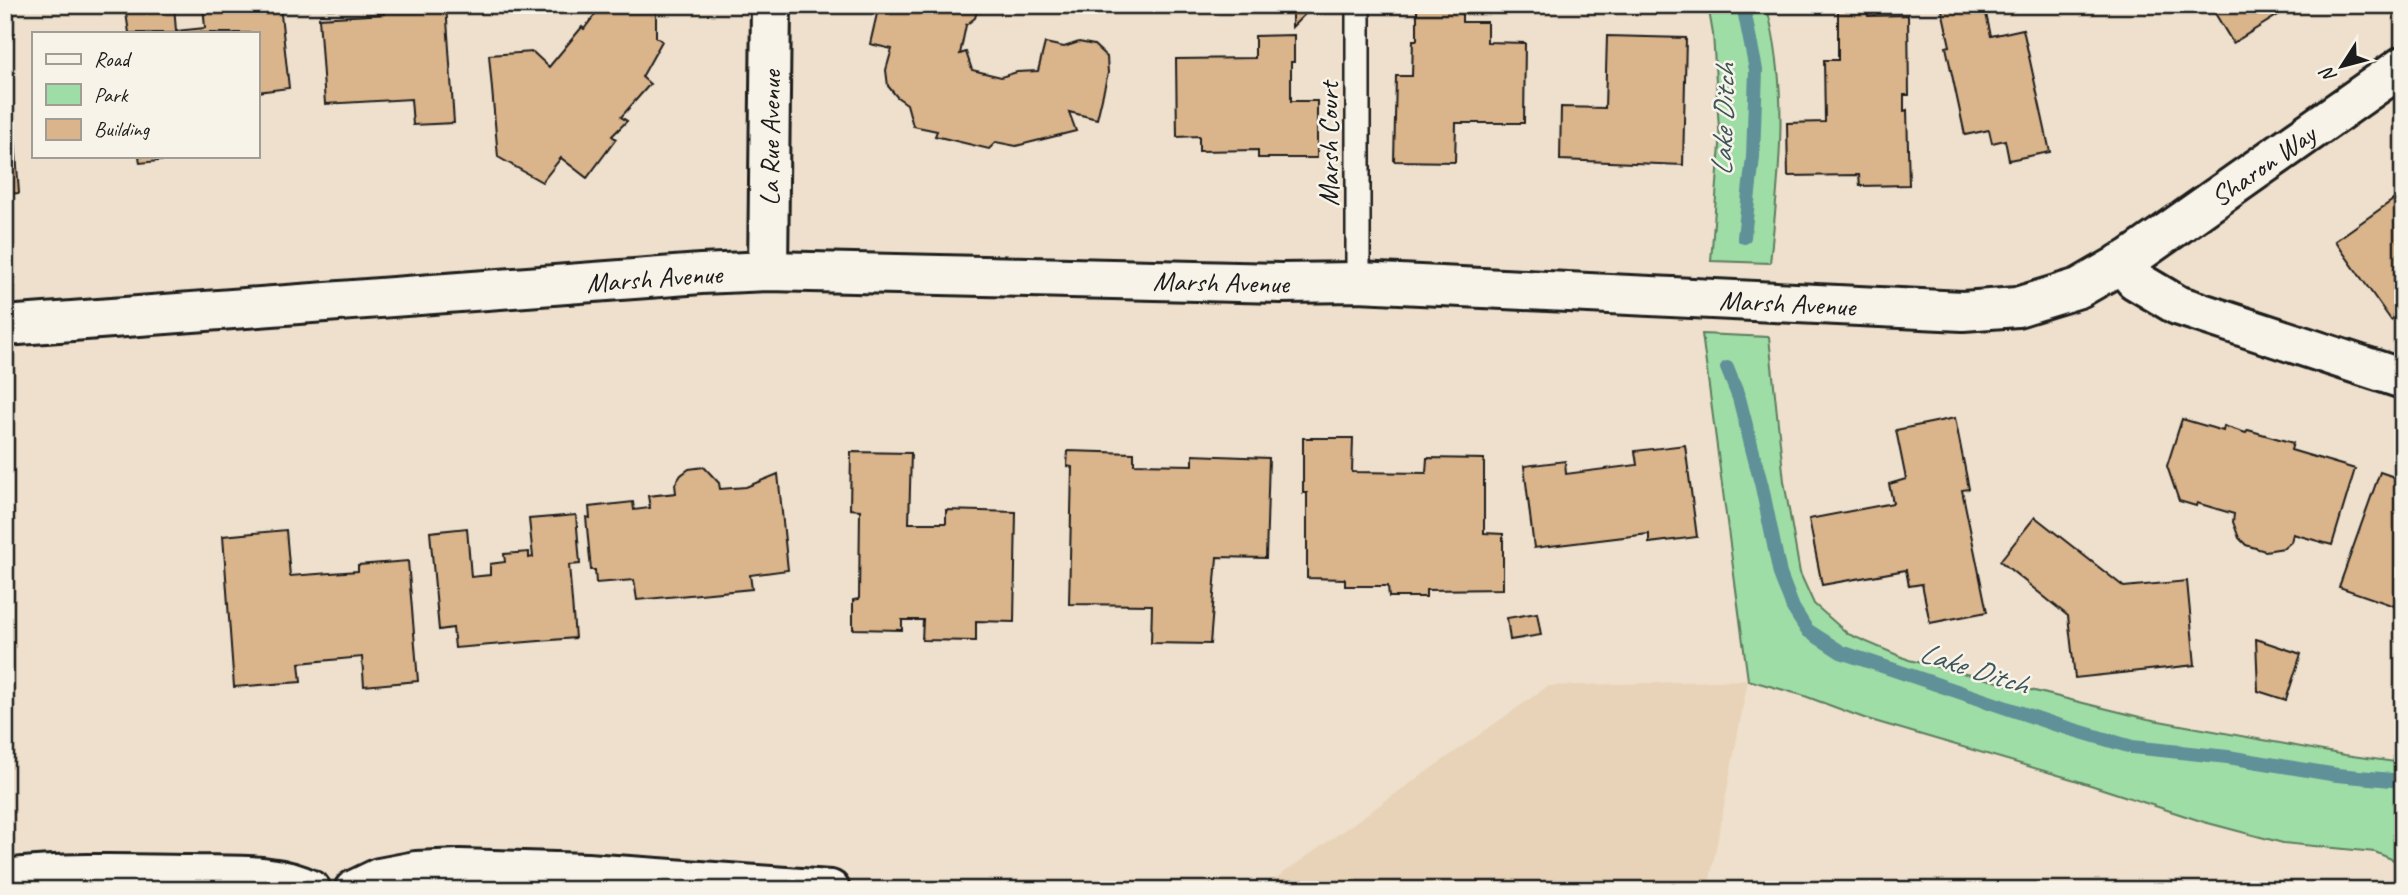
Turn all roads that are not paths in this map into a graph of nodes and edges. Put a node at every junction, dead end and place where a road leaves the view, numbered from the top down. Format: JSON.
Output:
{"nodes":[{"id":1,"x":771,"y":5,"type":"edge"},
{"id":2,"x":1358,"y":5,"type":"edge"},
{"id":3,"x":2403,"y":66,"type":"edge"},
{"id":4,"x":2121,"y":263,"type":"junction"},
{"id":5,"x":768,"y":271,"type":"junction"},
{"id":6,"x":1358,"y":282,"type":"junction"},
{"id":7,"x":5,"y":326,"type":"edge"},
{"id":8,"x":2403,"y":379,"type":"edge"},
{"id":9,"x":5,"y":879,"type":"edge"},
{"id":10,"x":201,"y":883,"type":"edge"},
{"id":11,"x":311,"y":890,"type":"edge"},
{"id":12,"x":354,"y":890,"type":"edge"},
{"id":13,"x":831,"y":890,"type":"edge"}],
"edges":[{"from":1,"to":5,"type":"street","name":"La Rue Avenue"},
{"from":2,"to":6,"type":"lane","name":"Marsh Court"},
{"from":3,"to":4,"type":"street","name":"Sharon Way"},
{"from":4,"to":6,"type":"street","name":"Marsh Avenue"},
{"from":4,"to":8,"type":"street"},
{"from":5,"to":6,"type":"street","name":"Marsh Avenue"},
{"from":5,"to":7,"type":"street","name":"Marsh Avenue"},
{"from":9,"to":10,"type":"street"},
{"from":10,"to":11,"type":"street"},
{"from":12,"to":13,"type":"street"}]}
